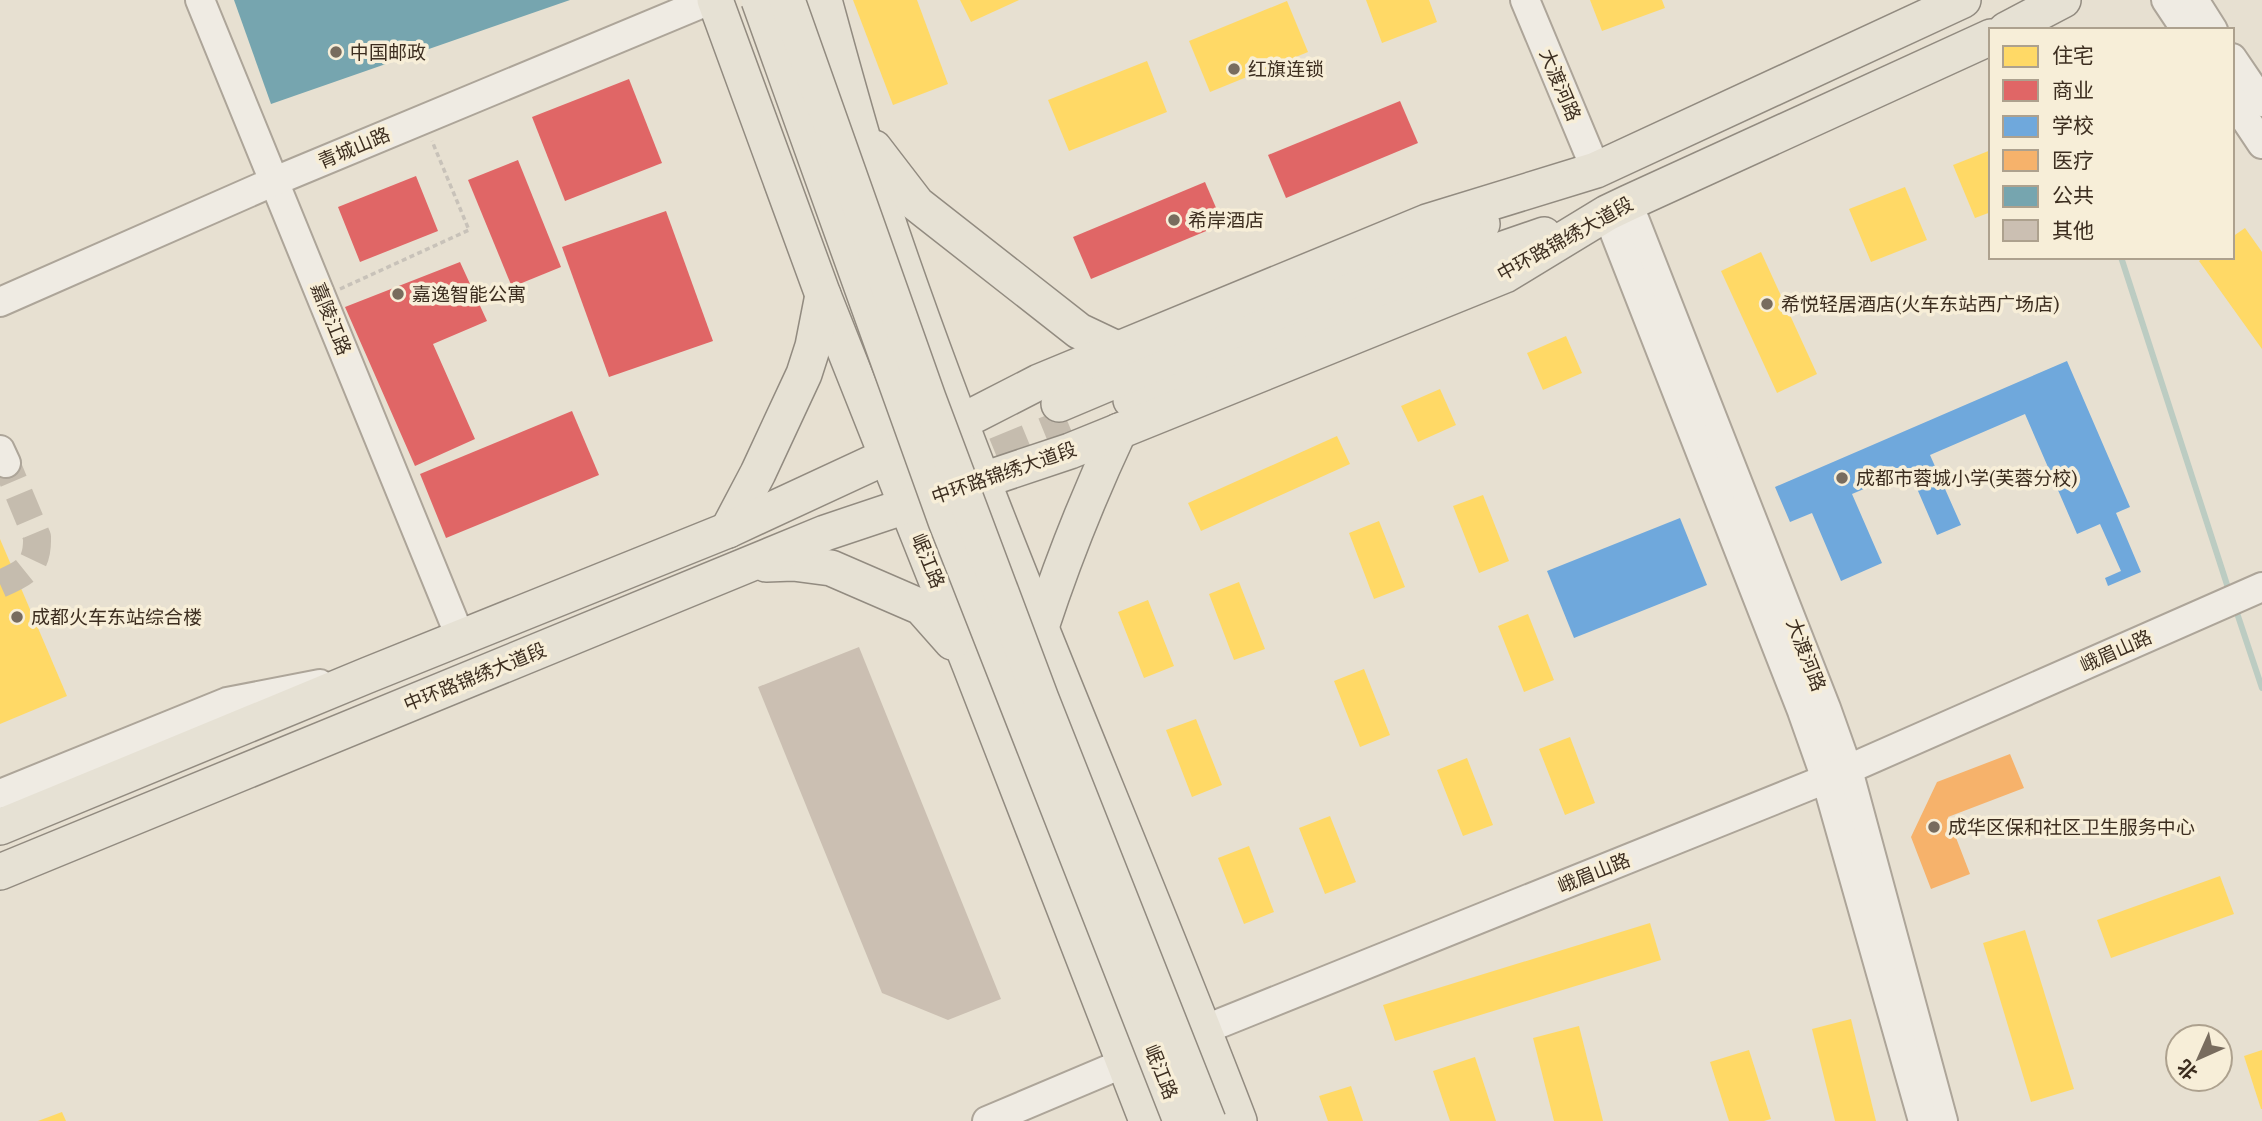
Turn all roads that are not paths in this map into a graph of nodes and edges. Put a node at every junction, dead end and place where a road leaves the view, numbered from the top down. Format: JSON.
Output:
{"nodes":[{"id":1,"x":200,"y":0,"type":"edge"},
{"id":2,"x":712,"y":0,"type":"edge"},
{"id":3,"x":759,"y":0,"type":"edge"},
{"id":4,"x":787,"y":0,"type":"edge"},
{"id":5,"x":824,"y":0,"type":"edge"},
{"id":6,"x":1525,"y":0,"type":"edge"},
{"id":7,"x":1963,"y":0,"type":"edge"},
{"id":8,"x":2063,"y":0,"type":"edge"},
{"id":9,"x":2166,"y":0,"type":"edge"},
{"id":10,"x":2193,"y":0,"type":"edge"},
{"id":11,"x":2010,"y":28,"type":"edge"},
{"id":12,"x":2185,"y":28,"type":"edge"},
{"id":13,"x":2212,"y":28,"type":"edge"},
{"id":14,"x":1989,"y":38,"type":"edge"},
{"id":15,"x":2234,"y":61,"type":"edge"},
{"id":16,"x":2234,"y":102,"type":"edge"},
{"id":17,"x":2262,"y":102,"type":"edge"},
{"id":18,"x":860,"y":130,"type":"junction"},
{"id":19,"x":2262,"y":144,"type":"edge"},
{"id":20,"x":1596,"y":170,"type":"junction"},
{"id":21,"x":275,"y":181,"type":"junction"},
{"id":22,"x":1618,"y":208,"type":"junction"},
{"id":23,"x":823,"y":295,"type":"junction"},
{"id":24,"x":0,"y":302,"type":"edge"},
{"id":25,"x":1117,"y":349,"type":"junction"},
{"id":26,"x":961,"y":422,"type":"junction"},
{"id":27,"x":1119,"y":432,"type":"junction"},
{"id":28,"x":887,"y":457,"type":"junction"},
{"id":29,"x":983,"y":480,"type":"junction"},
{"id":30,"x":906,"y":507,"type":"junction"},
{"id":31,"x":728,"y":530,"type":"junction"},
{"id":32,"x":749,"y":565,"type":"junction"},
{"id":33,"x":2261,"y":587,"type":"edge"},
{"id":34,"x":1041,"y":627,"type":"junction"},
{"id":35,"x":461,"y":639,"type":"junction"},
{"id":36,"x":970,"y":665,"type":"junction"},
{"id":37,"x":368,"y":675,"type":"junction"},
{"id":38,"x":1837,"y":775,"type":"junction"},
{"id":39,"x":0,"y":794,"type":"edge"},
{"id":40,"x":0,"y":827,"type":"edge"},
{"id":41,"x":0,"y":872,"type":"edge"},
{"id":42,"x":1204,"y":1029,"type":"junction"},
{"id":43,"x":1125,"y":1063,"type":"junction"},
{"id":44,"x":987,"y":1121,"type":"edge"},
{"id":45,"x":1146,"y":1121,"type":"edge"},
{"id":46,"x":1181,"y":1121,"type":"edge"},
{"id":47,"x":1208,"y":1121,"type":"edge"},
{"id":48,"x":1239,"y":1121,"type":"edge"},
{"id":49,"x":1923,"y":1121,"type":"edge"},
{"id":50,"x":1943,"y":1121,"type":"edge"}],
"edges":[{"from":1,"to":21,"type":"street","name":"嘉陵江路"},
{"from":2,"to":21,"type":"street","name":"青城山路"},
{"from":2,"to":23,"type":"main road","name":"岷江路"},
{"from":3,"to":46,"type":"main road","name":"岷江路","bridge":true},
{"from":4,"to":47,"type":"main road","name":"岷江路","bridge":true},
{"from":5,"to":18,"type":"main road"},
{"from":6,"to":20,"type":"street","name":"大渡河路"},
{"from":7,"to":20,"type":"main road"},
{"from":8,"to":11,"type":"main road"},
{"from":9,"to":12,"type":"street"},
{"from":10,"to":13,"type":"street"},
{"from":14,"to":22,"type":"main road","name":"中环路锦绣大道段"},
{"from":15,"to":17,"type":"street"},
{"from":16,"to":19,"type":"street"},
{"from":18,"to":25,"type":"main road"},
{"from":18,"to":26,"type":"main road"},
{"from":20,"to":22,"type":"main road"},
{"from":20,"to":25,"type":"main road"},
{"from":21,"to":24,"type":"street","name":"青城山路"},
{"from":21,"to":35,"type":"street","name":"嘉陵江路"},
{"from":22,"to":27,"type":"main road","name":"中环路锦绣大道段"},
{"from":22,"to":38,"type":"street","name":"大渡河路"},
{"from":23,"to":28,"type":"main road","name":"岷江路"},
{"from":23,"to":31,"type":"main road"},
{"from":25,"to":26,"type":"main road"},
{"from":26,"to":28,"type":"main road"},
{"from":26,"to":29,"type":"main road"},
{"from":27,"to":29,"type":"main road","name":"中环路锦绣大道段"},
{"from":27,"to":34,"type":"main road"},
{"from":28,"to":30,"type":"main road","name":"岷江路"},
{"from":28,"to":31,"type":"main road"},
{"from":29,"to":30,"type":"main road","name":"中环路锦绣大道段"},
{"from":29,"to":34,"type":"main road"},
{"from":30,"to":32,"type":"main road","name":"中环路锦绣大道段"},
{"from":30,"to":36,"type":"main road","name":"岷江路"},
{"from":31,"to":35,"type":"main road"},
{"from":32,"to":36,"type":"main road"},
{"from":32,"to":41,"type":"main road","name":"中环路锦绣大道段"},
{"from":33,"to":38,"type":"street","name":"峨眉山路"},
{"from":34,"to":42,"type":"main road"},
{"from":35,"to":37,"type":"main road"},
{"from":36,"to":43,"type":"main road","name":"岷江路"},
{"from":37,"to":39,"type":"street"},
{"from":37,"to":40,"type":"main road"},
{"from":38,"to":42,"type":"street","name":"峨眉山路"},
{"from":38,"to":49,"type":"street","name":"大渡河路"},
{"from":38,"to":50,"type":"street","name":"大渡河路"},
{"from":42,"to":43,"type":"street","name":"峨眉山路"},
{"from":42,"to":48,"type":"main road"},
{"from":43,"to":44,"type":"street","name":"峨眉山路"},
{"from":43,"to":45,"type":"main road","name":"岷江路"}]}
